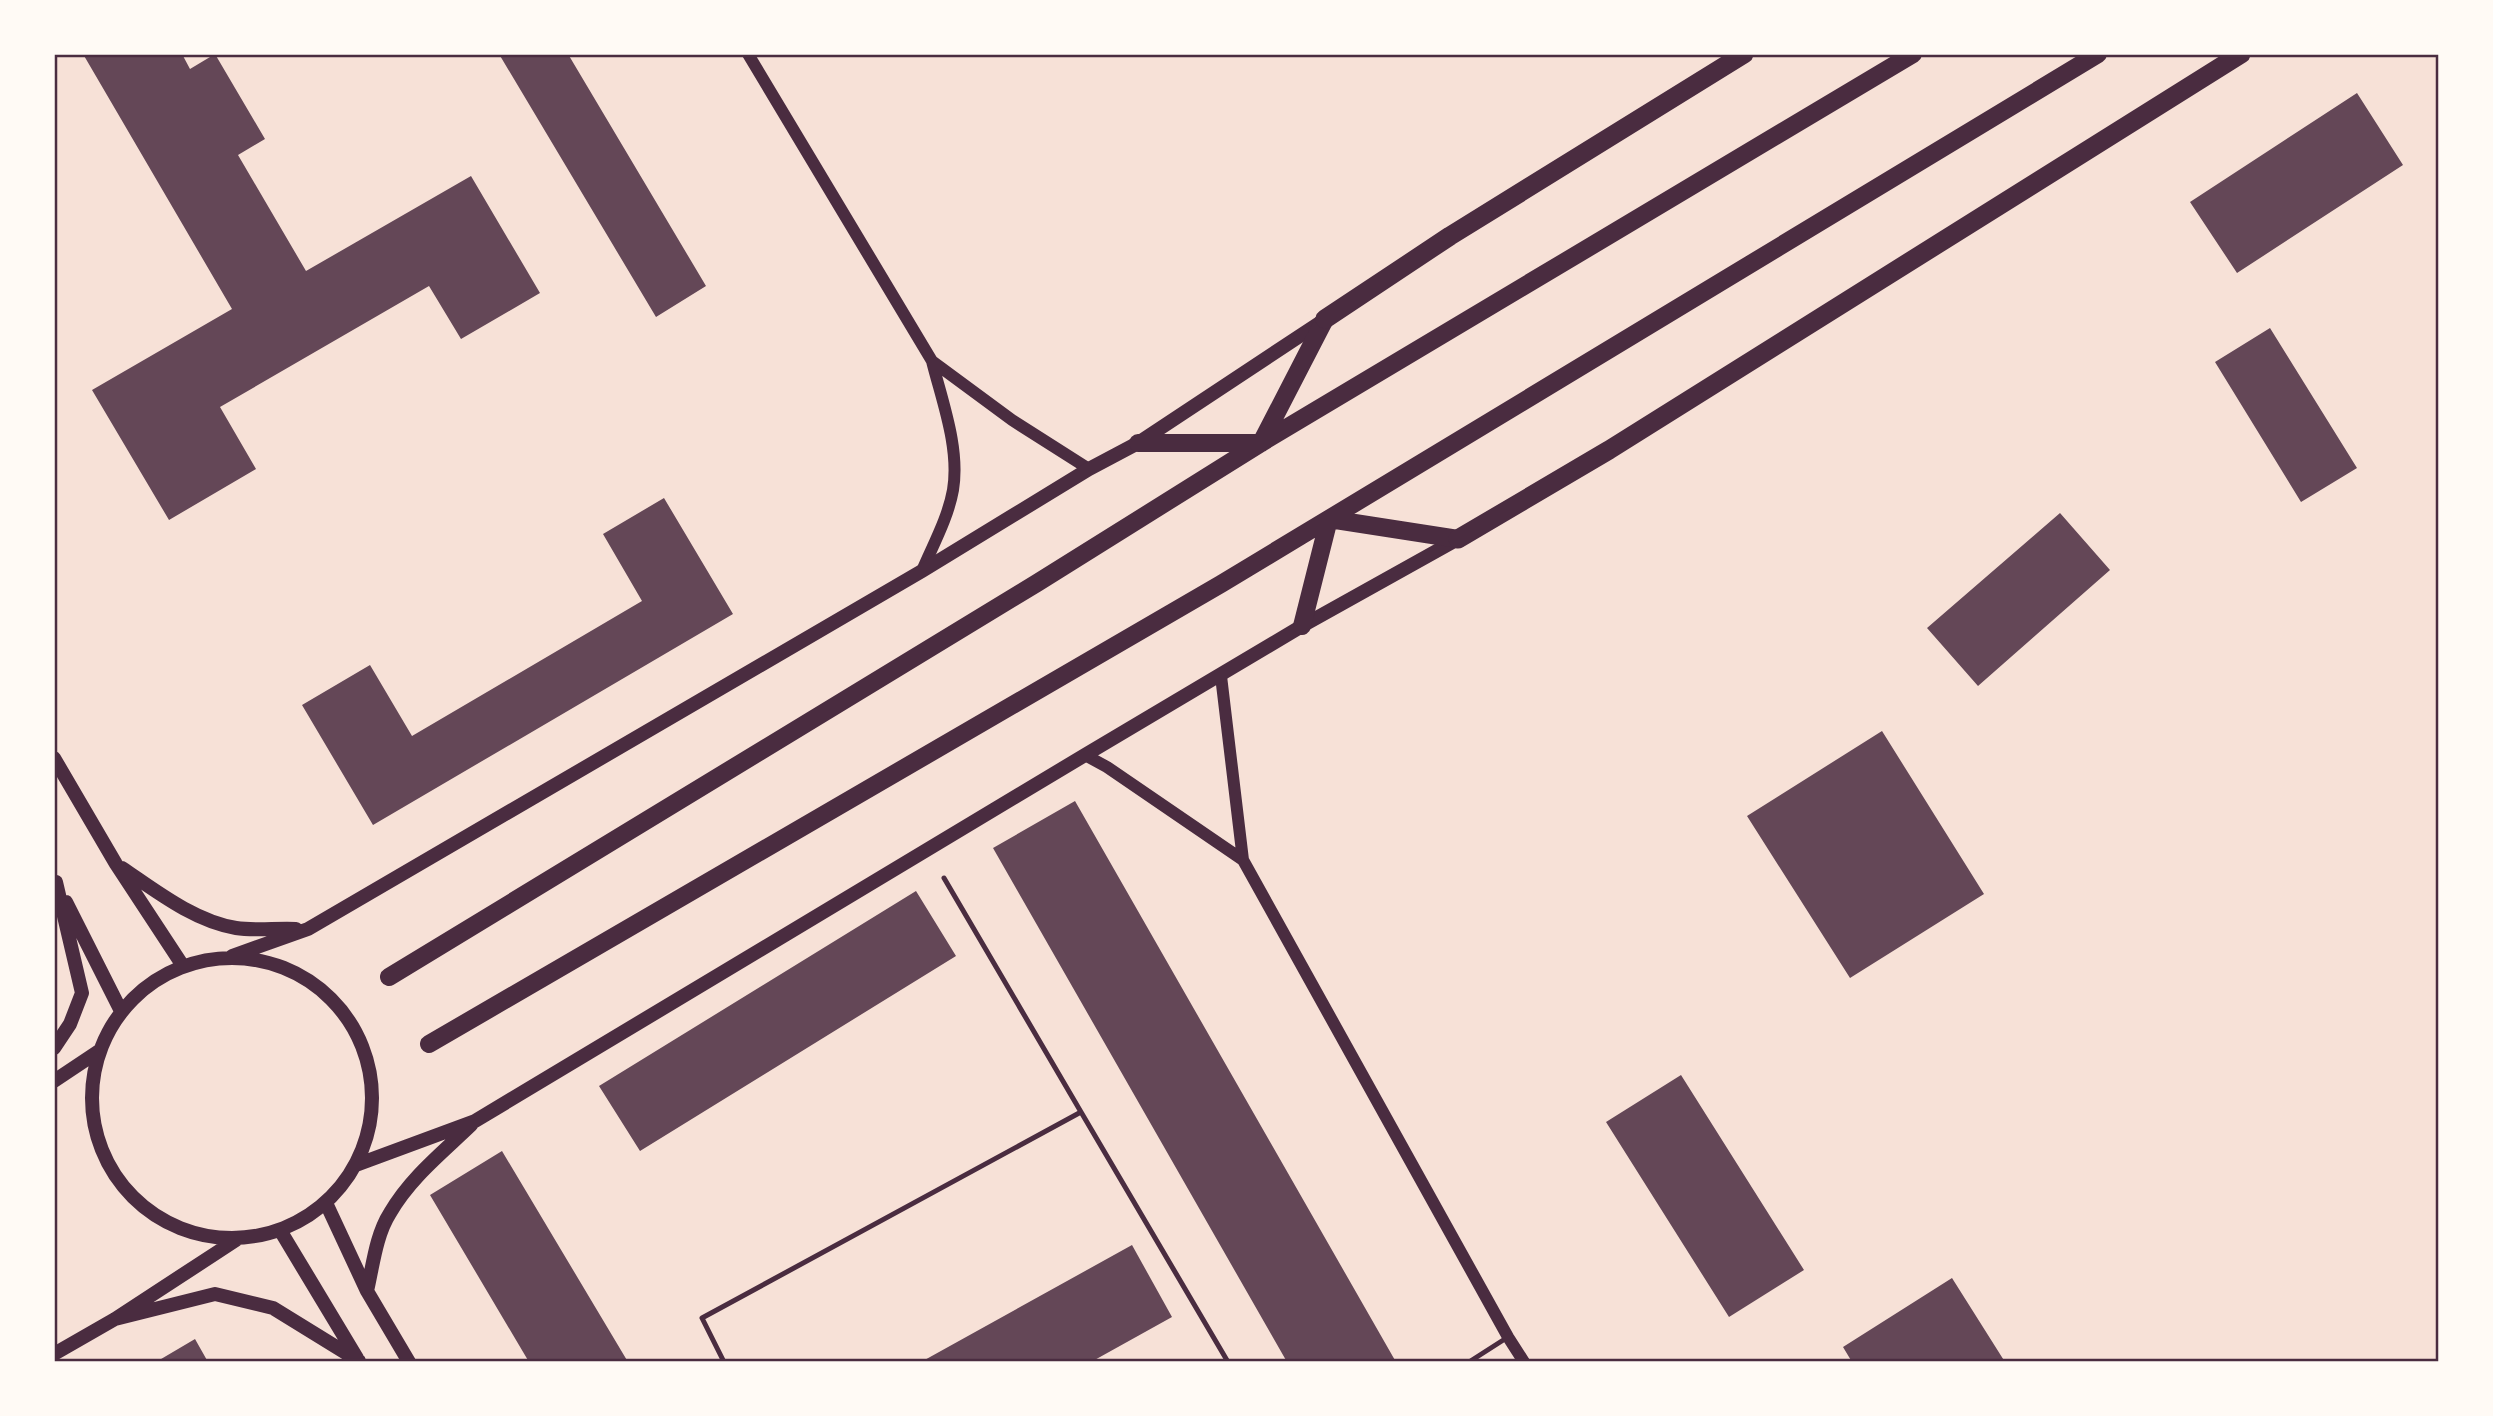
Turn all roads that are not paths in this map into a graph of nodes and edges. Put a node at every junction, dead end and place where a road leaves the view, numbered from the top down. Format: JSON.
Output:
{"nodes":[{"id":1,"x":748,"y":54,"type":"edge"},
{"id":2,"x":1744,"y":54,"type":"edge"},
{"id":3,"x":1913,"y":54,"type":"edge"},
{"id":4,"x":2098,"y":54,"type":"edge"},
{"id":5,"x":2241,"y":54,"type":"edge"},
{"id":6,"x":1325,"y":320,"type":"junction"},
{"id":7,"x":932,"y":361,"type":"junction"},
{"id":8,"x":1138,"y":443,"type":"junction"},
{"id":9,"x":1261,"y":443,"type":"junction"},
{"id":10,"x":1090,"y":469,"type":"junction"},
{"id":11,"x":1329,"y":519,"type":"junction"},
{"id":12,"x":1458,"y":539,"type":"junction"},
{"id":13,"x":922,"y":571,"type":"junction"},
{"id":14,"x":1303,"y":626,"type":"junction"},
{"id":15,"x":1221,"y":676,"type":"junction"},
{"id":16,"x":1085,"y":755,"type":"junction"},
{"id":17,"x":54,"y":758,"type":"edge"},
{"id":18,"x":1243,"y":860,"type":"junction"},
{"id":19,"x":116,"y":864,"type":"junction"},
{"id":20,"x":944,"y":878,"type":"dead end"},
{"id":21,"x":55,"y":881,"type":"edge"},
{"id":22,"x":308,"y":929,"type":"junction"},
{"id":23,"x":232,"y":956,"type":"junction"},
{"id":24,"x":183,"y":966,"type":"junction"},
{"id":25,"x":389,"y":977,"type":"dead end"},
{"id":26,"x":121,"y":1011,"type":"junction"},
{"id":27,"x":429,"y":1044,"type":"dead end"},
{"id":28,"x":54,"y":1048,"type":"edge"},
{"id":29,"x":99,"y":1051,"type":"junction"},
{"id":30,"x":54,"y":1081,"type":"edge"},
{"id":31,"x":1081,"y":1112,"type":"junction"},
{"id":32,"x":475,"y":1121,"type":"junction"},
{"id":33,"x":356,"y":1165,"type":"junction"},
{"id":34,"x":326,"y":1203,"type":"junction"},
{"id":35,"x":280,"y":1230,"type":"junction"},
{"id":36,"x":236,"y":1240,"type":"junction"},
{"id":37,"x":367,"y":1291,"type":"junction"},
{"id":38,"x":115,"y":1319,"type":"junction"},
{"id":39,"x":1508,"y":1338,"type":"junction"},
{"id":40,"x":54,"y":1354,"type":"edge"},
{"id":41,"x":359,"y":1361,"type":"edge"},
{"id":42,"x":410,"y":1362,"type":"edge"},
{"id":43,"x":724,"y":1362,"type":"edge"},
{"id":44,"x":1228,"y":1362,"type":"edge"},
{"id":45,"x":1469,"y":1362,"type":"edge"},
{"id":46,"x":1524,"y":1362,"type":"edge"}],
"edges":[{"from":1,"to":7,"type":"street"},
{"from":2,"to":6,"type":"highway"},
{"from":3,"to":9,"type":"main road"},
{"from":4,"to":11,"type":"main road"},
{"from":5,"to":12,"type":"highway"},
{"from":6,"to":8,"type":"main road"},
{"from":6,"to":9,"type":"main road"},
{"from":7,"to":10,"type":"street"},
{"from":7,"to":13,"type":"street"},
{"from":8,"to":9,"type":"main road"},
{"from":8,"to":10,"type":"main road"},
{"from":9,"to":25,"type":"main road"},
{"from":10,"to":13,"type":"main road"},
{"from":11,"to":12,"type":"main road"},
{"from":11,"to":14,"type":"main road"},
{"from":11,"to":27,"type":"main road"},
{"from":12,"to":14,"type":"main road"},
{"from":13,"to":22,"type":"main road"},
{"from":14,"to":15,"type":"main road"},
{"from":15,"to":16,"type":"main road"},
{"from":15,"to":18,"type":"street"},
{"from":16,"to":18,"type":"street"},
{"from":16,"to":32,"type":"main road"},
{"from":17,"to":19,"type":"main road"},
{"from":18,"to":39,"type":"street"},
{"from":19,"to":22,"type":"main road"},
{"from":19,"to":24,"type":"main road"},
{"from":20,"to":31,"type":"lane"},
{"from":21,"to":26,"type":"main road"},
{"from":21,"to":28,"type":"main road"},
{"from":22,"to":23,"type":"main road"},
{"from":23,"to":24,"type":"main road"},
{"from":23,"to":33,"type":"main road"},
{"from":24,"to":26,"type":"main road"},
{"from":26,"to":29,"type":"main road"},
{"from":29,"to":30,"type":"main road"},
{"from":29,"to":36,"type":"main road"},
{"from":31,"to":43,"type":"lane"},
{"from":31,"to":44,"type":"lane"},
{"from":32,"to":33,"type":"main road"},
{"from":32,"to":37,"type":"main road"},
{"from":33,"to":34,"type":"main road"},
{"from":34,"to":35,"type":"main road"},
{"from":34,"to":37,"type":"main road"},
{"from":35,"to":36,"type":"main road"},
{"from":35,"to":41,"type":"main road"},
{"from":36,"to":38,"type":"main road"},
{"from":37,"to":42,"type":"main road"},
{"from":38,"to":40,"type":"main road"},
{"from":38,"to":41,"type":"main road"},
{"from":39,"to":45,"type":"lane"},
{"from":39,"to":46,"type":"street"}]}
